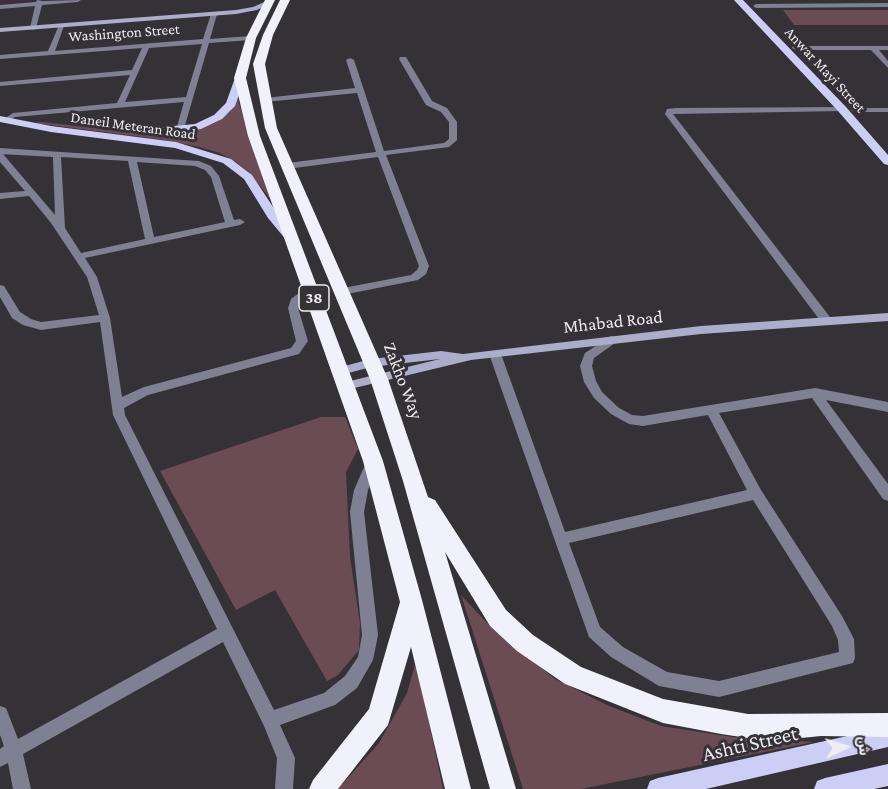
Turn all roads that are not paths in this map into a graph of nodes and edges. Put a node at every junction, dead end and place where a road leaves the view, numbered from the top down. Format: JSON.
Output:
{"nodes":[{"id":1,"x":78,"y":0,"type":"edge"},
{"id":2,"x":738,"y":0,"type":"edge"},
{"id":3,"x":274,"y":1,"type":"edge"},
{"id":4,"x":39,"y":2,"type":"edge"},
{"id":5,"x":861,"y":2,"type":"edge"},
{"id":6,"x":754,"y":3,"type":"edge"},
{"id":7,"x":888,"y":5,"type":"edge"},
{"id":8,"x":0,"y":7,"type":"edge"},
{"id":9,"x":236,"y":12,"type":"junction"},
{"id":10,"x":214,"y":14,"type":"junction"},
{"id":11,"x":259,"y":21,"type":"junction"},
{"id":12,"x":62,"y":26,"type":"junction"},
{"id":13,"x":33,"y":28,"type":"junction"},
{"id":14,"x":0,"y":30,"type":"edge"},
{"id":15,"x":251,"y":38,"type":"junction"},
{"id":16,"x":206,"y":40,"type":"junction"},
{"id":17,"x":147,"y":45,"type":"junction"},
{"id":18,"x":796,"y":48,"type":"junction"},
{"id":19,"x":873,"y":48,"type":"junction"},
{"id":20,"x":888,"y":48,"type":"edge"},
{"id":21,"x":51,"y":52,"type":"junction"},
{"id":22,"x":0,"y":57,"type":"edge"},
{"id":23,"x":403,"y":59,"type":"dead end"},
{"id":24,"x":350,"y":60,"type":"dead end"},
{"id":25,"x":888,"y":66,"type":"edge"},
{"id":26,"x":134,"y":72,"type":"junction"},
{"id":27,"x":240,"y":78,"type":"junction"},
{"id":28,"x":0,"y":84,"type":"edge"},
{"id":29,"x":360,"y":90,"type":"junction"},
{"id":30,"x":189,"y":99,"type":"junction"},
{"id":31,"x":265,"y":100,"type":"junction"},
{"id":32,"x":122,"y":103,"type":"junction"},
{"id":33,"x":842,"y":110,"type":"junction"},
{"id":34,"x":855,"y":110,"type":"junction"},
{"id":35,"x":888,"y":110,"type":"edge"},
{"id":36,"x":5,"y":117,"type":"edge"},
{"id":37,"x":180,"y":130,"type":"junction"},
{"id":38,"x":888,"y":147,"type":"edge"},
{"id":39,"x":0,"y":151,"type":"edge"},
{"id":40,"x":381,"y":153,"type":"junction"},
{"id":41,"x":57,"y":154,"type":"junction"},
{"id":42,"x":0,"y":156,"type":"edge"},
{"id":43,"x":132,"y":158,"type":"junction"},
{"id":44,"x":888,"y":162,"type":"edge"},
{"id":45,"x":286,"y":166,"type":"junction"},
{"id":46,"x":31,"y":193,"type":"junction"},
{"id":47,"x":0,"y":196,"type":"edge"},
{"id":48,"x":60,"y":228,"type":"junction"},
{"id":49,"x":150,"y":241,"type":"junction"},
{"id":50,"x":294,"y":242,"type":"junction"},
{"id":51,"x":80,"y":256,"type":"junction"},
{"id":52,"x":0,"y":288,"type":"edge"},
{"id":53,"x":311,"y":289,"type":"junction"},
{"id":54,"x":342,"y":291,"type":"junction"},
{"id":55,"x":888,"y":317,"type":"edge"},
{"id":56,"x":105,"y":318,"type":"junction"},
{"id":57,"x":826,"y":320,"type":"junction"},
{"id":58,"x":611,"y":340,"type":"junction"},
{"id":59,"x":495,"y":354,"type":"junction"},
{"id":60,"x":471,"y":356,"type":"junction"},
{"id":61,"x":371,"y":363,"type":"junction"},
{"id":62,"x":343,"y":379,"type":"junction"},
{"id":63,"x":379,"y":379,"type":"junction"},
{"id":64,"x":815,"y":393,"type":"junction"},
{"id":65,"x":117,"y":406,"type":"junction"},
{"id":66,"x":888,"y":407,"type":"edge"},
{"id":67,"x":711,"y":410,"type":"junction"},
{"id":68,"x":373,"y":461,"type":"junction"},
{"id":69,"x":414,"y":481,"type":"junction"},
{"id":70,"x":756,"y":494,"type":"junction"},
{"id":71,"x":888,"y":495,"type":"edge"},
{"id":72,"x":562,"y":539,"type":"junction"},
{"id":73,"x":411,"y":600,"type":"junction"},
{"id":74,"x":227,"y":632,"type":"junction"},
{"id":75,"x":0,"y":714,"type":"edge"},
{"id":76,"x":270,"y":720,"type":"junction"},
{"id":77,"x":888,"y":725,"type":"edge"},
{"id":78,"x":888,"y":737,"type":"edge"},
{"id":79,"x":7,"y":754,"type":"edge"},
{"id":80,"x":888,"y":774,"type":"edge"},
{"id":81,"x":22,"y":789,"type":"edge"},
{"id":82,"x":284,"y":789,"type":"edge"},
{"id":83,"x":322,"y":789,"type":"edge"},
{"id":84,"x":458,"y":789,"type":"edge"},
{"id":85,"x":504,"y":789,"type":"edge"},
{"id":86,"x":658,"y":789,"type":"edge"},
{"id":87,"x":825,"y":789,"type":"edge"}],
"edges":[{"from":1,"to":4,"type":"street"},
{"from":2,"to":33,"type":"main road","name":"Anwar Mayi Street"},
{"from":3,"to":9,"type":"main road"},
{"from":3,"to":11,"type":"highway","number":"38"},
{"from":3,"to":31,"type":"highway","name":"Zakho Way","number":"38"},
{"from":4,"to":8,"type":"street"},
{"from":4,"to":13,"type":"street"},
{"from":5,"to":6,"type":"street"},
{"from":5,"to":7,"type":"street"},
{"from":6,"to":18,"type":"main road","name":"Anwar Mayi Street"},
{"from":9,"to":10,"type":"main road"},
{"from":9,"to":11,"type":"main road"},
{"from":10,"to":12,"type":"main road"},
{"from":10,"to":16,"type":"street"},
{"from":11,"to":15,"type":"highway","number":"38"},
{"from":12,"to":13,"type":"main road"},
{"from":12,"to":21,"type":"street"},
{"from":13,"to":14,"type":"main road"},
{"from":15,"to":16,"type":"street","name":"Washington Street"},
{"from":15,"to":27,"type":"highway","number":"38"},
{"from":16,"to":17,"type":"street","name":"Washington Street"},
{"from":16,"to":30,"type":"street"},
{"from":17,"to":21,"type":"street","name":"Washington Street"},
{"from":17,"to":26,"type":"street"},
{"from":18,"to":19,"type":"street"},
{"from":18,"to":34,"type":"main road","name":"Anwar Mayi Street"},
{"from":19,"to":20,"type":"street"},
{"from":19,"to":25,"type":"street"},
{"from":21,"to":22,"type":"street","name":"Washington Street"},
{"from":23,"to":40,"type":"street"},
{"from":24,"to":29,"type":"street"},
{"from":26,"to":28,"type":"street"},
{"from":26,"to":32,"type":"street"},
{"from":27,"to":37,"type":"main road","name":"Daneil Meteran Road"},
{"from":27,"to":50,"type":"highway","number":"38"},
{"from":29,"to":31,"type":"street"},
{"from":29,"to":40,"type":"street"},
{"from":30,"to":32,"type":"street"},
{"from":30,"to":37,"type":"street"},
{"from":31,"to":45,"type":"highway","name":"Zakho Way","number":"38"},
{"from":32,"to":36,"type":"street"},
{"from":33,"to":44,"type":"main road","name":"Anwar Mayi Street"},
{"from":33,"to":57,"type":"street"},
{"from":34,"to":35,"type":"street"},
{"from":34,"to":38,"type":"main road","name":"Anwar Mayi Street"},
{"from":36,"to":37,"type":"main road","name":"Daneil Meteran Road"},
{"from":36,"to":50,"type":"main road","name":"Daneil Meteran Road"},
{"from":39,"to":41,"type":"street"},
{"from":40,"to":45,"type":"street"},
{"from":40,"to":54,"type":"street"},
{"from":41,"to":43,"type":"street"},
{"from":41,"to":48,"type":"street"},
{"from":42,"to":46,"type":"street"},
{"from":43,"to":49,"type":"street"},
{"from":43,"to":49,"type":"street"},
{"from":45,"to":54,"type":"highway","name":"Zakho Way","number":"38"},
{"from":46,"to":47,"type":"street"},
{"from":46,"to":48,"type":"street"},
{"from":48,"to":51,"type":"street"},
{"from":49,"to":51,"type":"street"},
{"from":50,"to":53,"type":"highway","number":"38"},
{"from":51,"to":56,"type":"street"},
{"from":52,"to":56,"type":"street"},
{"from":53,"to":62,"type":"highway","number":"38"},
{"from":53,"to":65,"type":"street"},
{"from":54,"to":61,"type":"highway","name":"Zakho Way","number":"38"},
{"from":55,"to":57,"type":"main road","name":"Mhabad Road"},
{"from":56,"to":65,"type":"street"},
{"from":57,"to":58,"type":"main road","name":"Mhabad Road"},
{"from":58,"to":59,"type":"main road","name":"Mhabad Road"},
{"from":58,"to":67,"type":"street"},
{"from":59,"to":60,"type":"main road","name":"Mhabad Road"},
{"from":59,"to":72,"type":"street"},
{"from":60,"to":61,"type":"main road"},
{"from":60,"to":63,"type":"main road","name":"Mhabad Road"},
{"from":61,"to":62,"type":"main road"},
{"from":61,"to":63,"type":"highway","name":"Zakho Way","number":"38"},
{"from":62,"to":63,"type":"main road","name":"Mhabad Road"},
{"from":62,"to":68,"type":"highway","number":"38"},
{"from":63,"to":69,"type":"highway","name":"Zakho Way","number":"38"},
{"from":64,"to":66,"type":"street"},
{"from":64,"to":67,"type":"street"},
{"from":64,"to":71,"type":"street"},
{"from":65,"to":74,"type":"street"},
{"from":67,"to":70,"type":"street"},
{"from":68,"to":73,"type":"highway","number":"38"},
{"from":68,"to":76,"type":"street"},
{"from":69,"to":77,"type":"highway"},
{"from":69,"to":85,"type":"highway","name":"Zakho Way","number":"38"},
{"from":70,"to":72,"type":"street"},
{"from":70,"to":72,"type":"street"},
{"from":73,"to":83,"type":"highway"},
{"from":73,"to":84,"type":"highway","number":"38"},
{"from":74,"to":76,"type":"street"},
{"from":74,"to":79,"type":"street"},
{"from":75,"to":79,"type":"street"},
{"from":76,"to":82,"type":"street"},
{"from":78,"to":86,"type":"main road","name":"Ashti Street"},
{"from":79,"to":81,"type":"street"},
{"from":80,"to":87,"type":"main road"}]}
